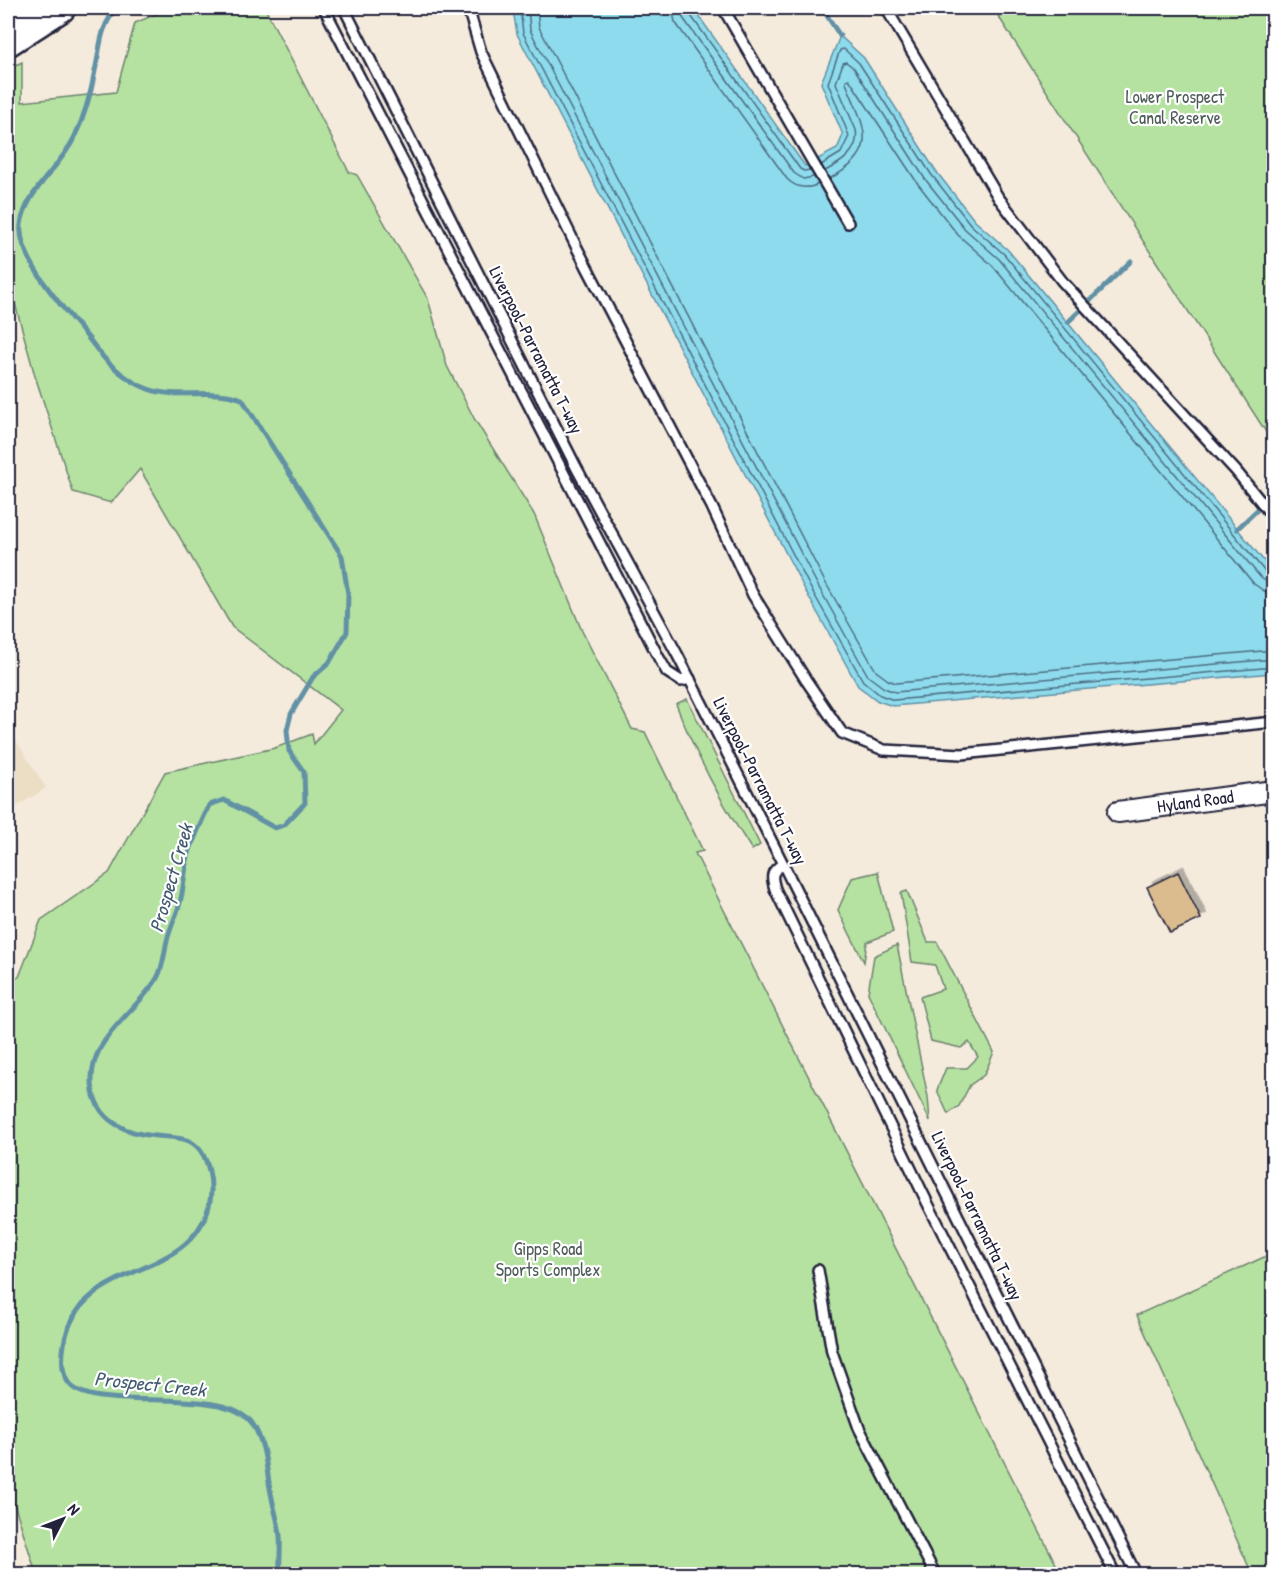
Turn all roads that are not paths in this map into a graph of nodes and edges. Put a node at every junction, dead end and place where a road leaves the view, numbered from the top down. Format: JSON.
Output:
{"nodes":[{"id":1,"x":61,"y":8,"type":"edge"},
{"id":2,"x":324,"y":8,"type":"edge"},
{"id":3,"x":344,"y":8,"type":"edge"},
{"id":4,"x":468,"y":8,"type":"edge"},
{"id":5,"x":723,"y":8,"type":"edge"},
{"id":6,"x":886,"y":8,"type":"edge"},
{"id":7,"x":18,"y":22,"type":"edge"},
{"id":8,"x":848,"y":223,"type":"dead end"},
{"id":9,"x":1274,"y":518,"type":"edge"},
{"id":10,"x":690,"y":679,"type":"junction"},
{"id":11,"x":1274,"y":722,"type":"edge"},
{"id":12,"x":1274,"y":791,"type":"edge"},
{"id":13,"x":1118,"y":812,"type":"dead end"},
{"id":14,"x":783,"y":864,"type":"junction"},
{"id":15,"x":818,"y":1270,"type":"dead end"},
{"id":16,"x":935,"y":1575,"type":"edge"},
{"id":17,"x":1115,"y":1575,"type":"edge"},
{"id":18,"x":1136,"y":1575,"type":"edge"}],
"edges":[{"from":1,"to":7,"type":"main road"},
{"from":2,"to":10,"type":"lane"},
{"from":3,"to":10,"type":"lane","name":"Liverpool–Parramatta T-way"},
{"from":4,"to":11,"type":"lane"},
{"from":5,"to":8,"type":"lane"},
{"from":6,"to":9,"type":"lane"},
{"from":10,"to":14,"type":"lane","name":"Liverpool–Parramatta T-way"},
{"from":12,"to":13,"type":"street","name":"Hyland Road"},
{"from":14,"to":17,"type":"lane"},
{"from":14,"to":18,"type":"lane","name":"Liverpool–Parramatta T-way"},
{"from":15,"to":16,"type":"lane"}]}
